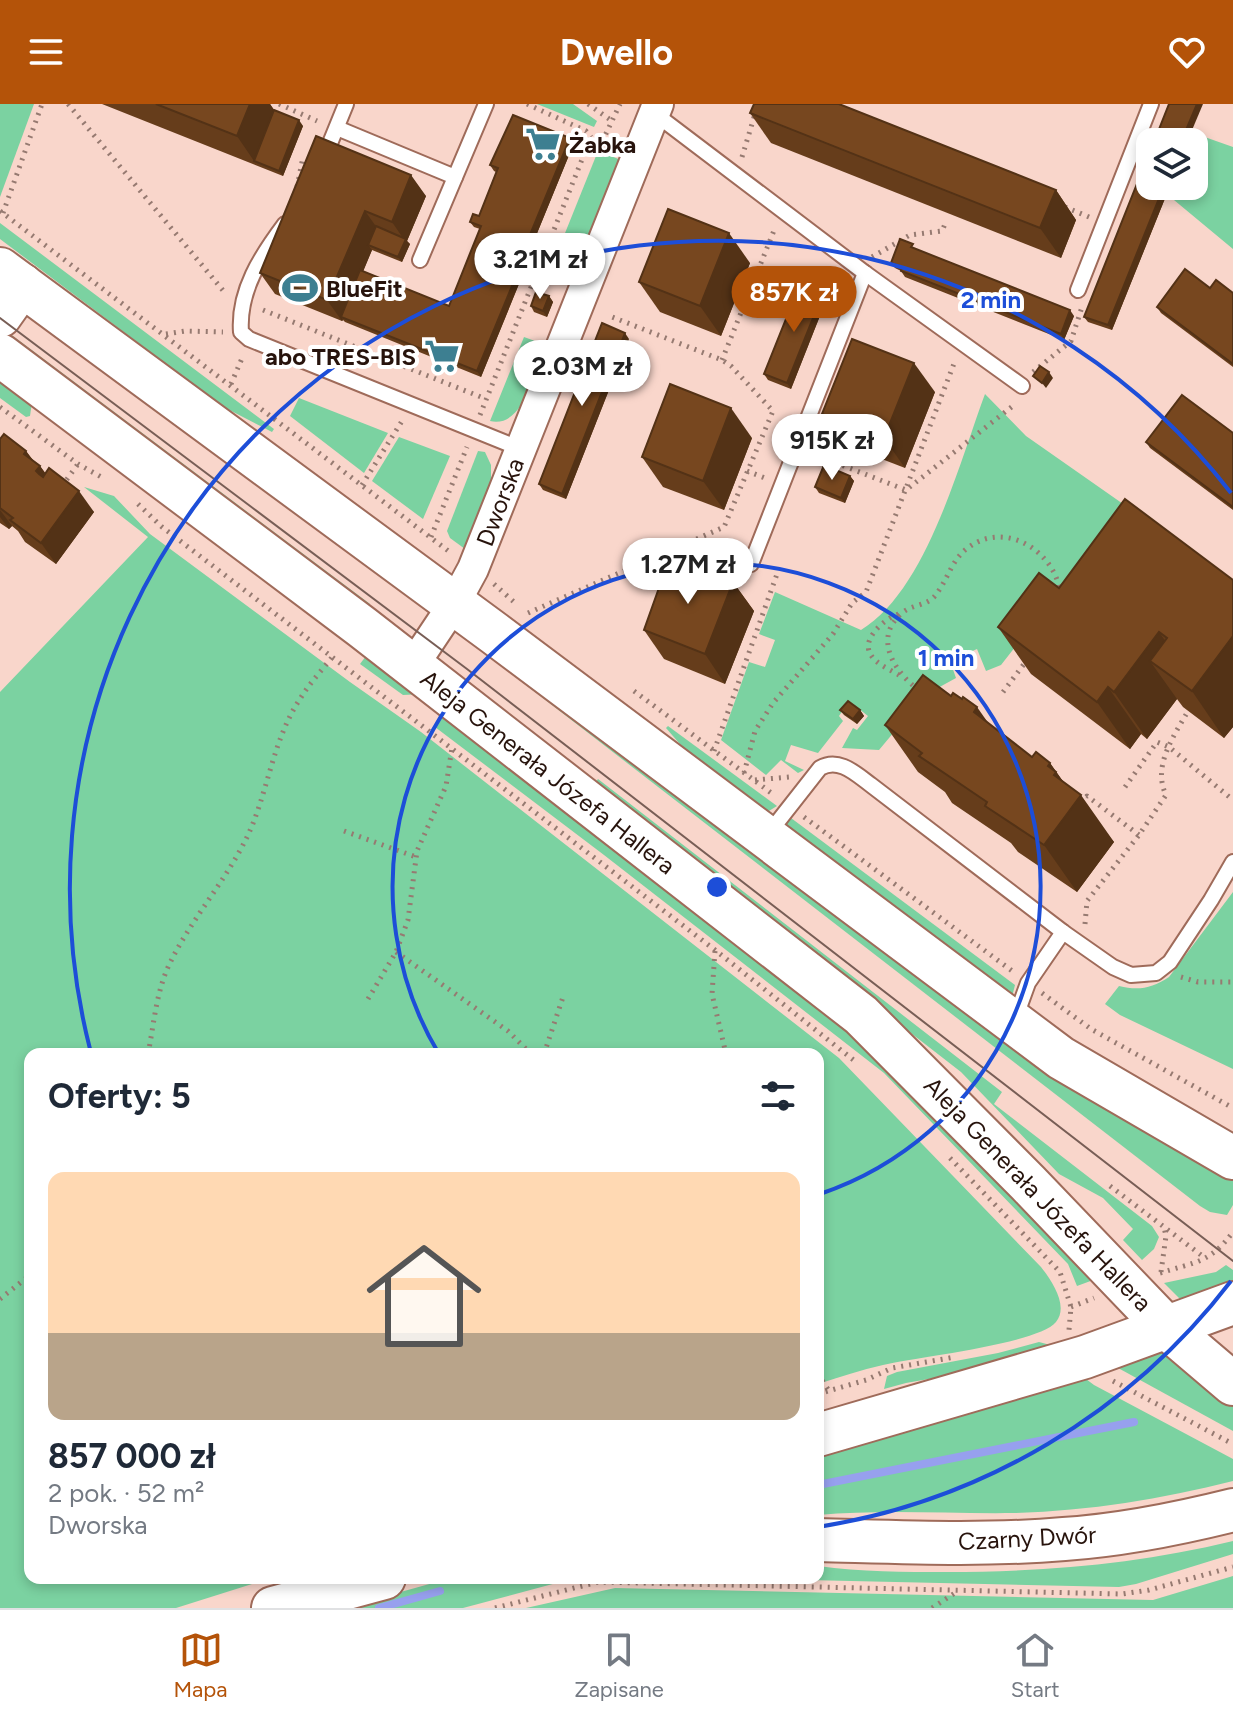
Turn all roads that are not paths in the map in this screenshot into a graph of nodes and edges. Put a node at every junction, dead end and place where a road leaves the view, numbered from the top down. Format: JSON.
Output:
{"nodes":[{"id":1,"x":346,"y":104,"type":"edge"},
{"id":2,"x":486,"y":104,"type":"edge"},
{"id":3,"x":1151,"y":104,"type":"edge"},
{"id":4,"x":651,"y":107,"type":"edge"},
{"id":5,"x":337,"y":128,"type":"junction"},
{"id":6,"x":320,"y":167,"type":"edge"},
{"id":7,"x":455,"y":177,"type":"junction"},
{"id":8,"x":292,"y":214,"type":"edge"},
{"id":9,"x":420,"y":260,"type":"dead end"},
{"id":10,"x":866,"y":266,"type":"junction"},
{"id":11,"x":7,"y":290,"type":"edge"},
{"id":12,"x":1078,"y":290,"type":"road end"},
{"id":13,"x":0,"y":355,"type":"edge"},
{"id":14,"x":1022,"y":386,"type":"road end"},
{"id":15,"x":521,"y":449,"type":"junction"},
{"id":16,"x":751,"y":564,"type":"dead end"},
{"id":17,"x":454,"y":604,"type":"junction"},
{"id":18,"x":412,"y":667,"type":"junction"},
{"id":19,"x":778,"y":822,"type":"junction"},
{"id":20,"x":1233,"y":862,"type":"edge"},
{"id":21,"x":1069,"y":936,"type":"junction"},
{"id":22,"x":1013,"y":1023,"type":"junction"},
{"id":23,"x":1233,"y":1158,"type":"edge"},
{"id":24,"x":1233,"y":1303,"type":"edge"},
{"id":25,"x":1166,"y":1327,"type":"junction"},
{"id":26,"x":1233,"y":1384,"type":"edge"},
{"id":27,"x":824,"y":1433,"type":"edge"},
{"id":28,"x":1233,"y":1510,"type":"edge"},
{"id":29,"x":824,"y":1540,"type":"edge"},
{"id":30,"x":362,"y":1584,"type":"edge"},
{"id":31,"x":273,"y":1608,"type":"edge"}],
"edges":[{"from":1,"to":5,"type":"lane"},
{"from":2,"to":7,"type":"lane"},
{"from":3,"to":12,"type":"lane"},
{"from":4,"to":10,"type":"lane"},
{"from":4,"to":15,"type":"street","name":"Dworska"},
{"from":5,"to":6,"type":"lane"},
{"from":5,"to":7,"type":"lane"},
{"from":7,"to":9,"type":"lane"},
{"from":8,"to":15,"type":"lane"},
{"from":10,"to":14,"type":"lane"},
{"from":10,"to":16,"type":"lane"},
{"from":11,"to":17,"type":"street"},
{"from":13,"to":18,"type":"street","name":"Aleja Generała Józefa Hallera"},
{"from":15,"to":17,"type":"street","name":"Dworska"},
{"from":17,"to":18,"type":"street","name":"Dworska"},
{"from":17,"to":19,"type":"street"},
{"from":18,"to":25,"type":"street","name":"Aleja Generała Józefa Hallera"},
{"from":19,"to":21,"type":"lane"},
{"from":19,"to":22,"type":"street"},
{"from":20,"to":21,"type":"lane"},
{"from":21,"to":22,"type":"lane"},
{"from":22,"to":23,"type":"street"},
{"from":24,"to":25,"type":"street"},
{"from":25,"to":26,"type":"street","name":"Aleja Generała Józefa Hallera"},
{"from":25,"to":27,"type":"street"},
{"from":28,"to":29,"type":"street","name":"Czarny Dwór"},
{"from":30,"to":31,"type":"street"}]}
